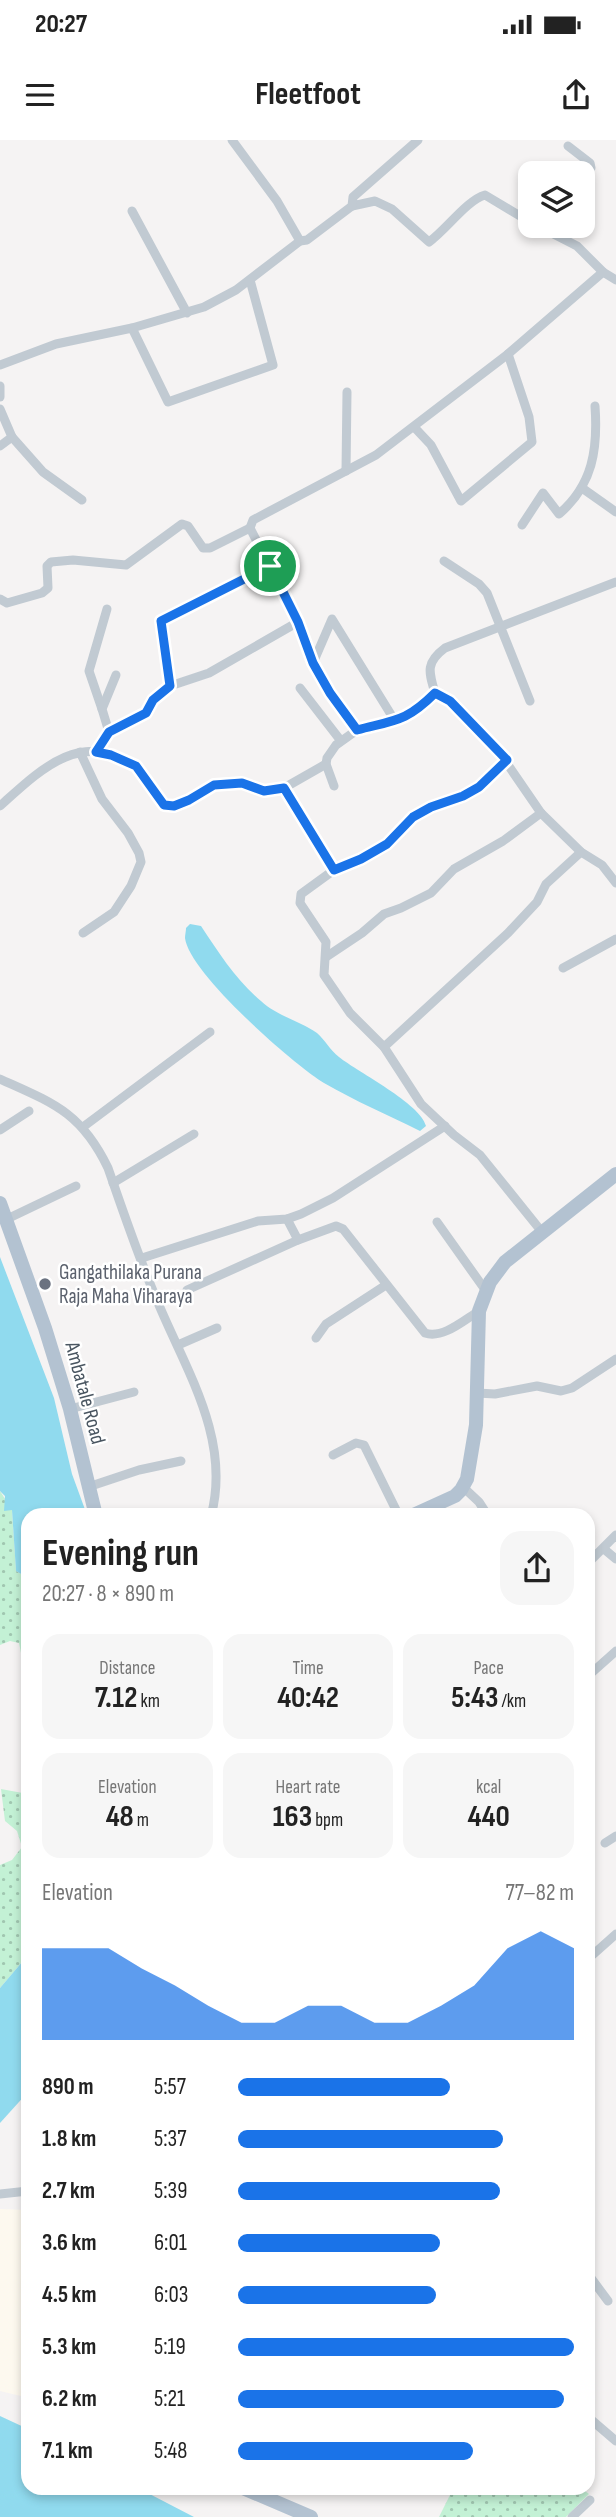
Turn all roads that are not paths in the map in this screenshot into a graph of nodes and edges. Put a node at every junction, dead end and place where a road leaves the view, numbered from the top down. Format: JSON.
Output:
{"nodes":[{"id":1,"x":232,"y":140,"type":"edge"},
{"id":2,"x":418,"y":140,"type":"edge"},
{"id":3,"x":568,"y":146,"type":"dead end"},
{"id":4,"x":587,"y":161,"type":"edge"},
{"id":5,"x":352,"y":206,"type":"junction"},
{"id":6,"x":132,"y":211,"type":"dead end"},
{"id":7,"x":518,"y":215,"type":"edge"},
{"id":8,"x":561,"y":238,"type":"edge"},
{"id":9,"x":300,"y":241,"type":"junction"},
{"id":10,"x":603,"y":272,"type":"junction"},
{"id":11,"x":250,"y":280,"type":"junction"},
{"id":12,"x":616,"y":280,"type":"edge"},
{"id":13,"x":187,"y":313,"type":"junction"},
{"id":14,"x":132,"y":328,"type":"junction"},
{"id":15,"x":508,"y":354,"type":"junction"},
{"id":16,"x":0,"y":365,"type":"edge"},
{"id":17,"x":0,"y":386,"type":"edge"},
{"id":18,"x":347,"y":392,"type":"dead end"},
{"id":19,"x":0,"y":397,"type":"edge"},
{"id":20,"x":595,"y":407,"type":"dead end"},
{"id":21,"x":0,"y":409,"type":"edge"},
{"id":22,"x":415,"y":428,"type":"dead end"},
{"id":23,"x":12,"y":437,"type":"junction"},
{"id":24,"x":0,"y":446,"type":"edge"},
{"id":25,"x":346,"y":471,"type":"junction"},
{"id":26,"x":582,"y":488,"type":"junction"},
{"id":27,"x":82,"y":500,"type":"dead end"},
{"id":28,"x":616,"y":512,"type":"edge"},
{"id":29,"x":522,"y":525,"type":"dead end"},
{"id":30,"x":250,"y":528,"type":"junction"},
{"id":31,"x":444,"y":561,"type":"dead end"},
{"id":32,"x":270,"y":566,"type":"junction"},
{"id":33,"x":616,"y":582,"type":"edge"},
{"id":34,"x":0,"y":599,"type":"edge"},
{"id":35,"x":107,"y":609,"type":"dead end"},
{"id":36,"x":298,"y":622,"type":"junction"},
{"id":37,"x":501,"y":625,"type":"junction"},
{"id":38,"x":313,"y":663,"type":"junction"},
{"id":39,"x":116,"y":675,"type":"dead end"},
{"id":40,"x":170,"y":686,"type":"junction"},
{"id":41,"x":300,"y":688,"type":"dead end"},
{"id":42,"x":435,"y":693,"type":"junction"},
{"id":43,"x":530,"y":701,"type":"dead end"},
{"id":44,"x":102,"y":709,"type":"junction"},
{"id":45,"x":395,"y":721,"type":"junction"},
{"id":46,"x":357,"y":730,"type":"junction"},
{"id":47,"x":109,"y":732,"type":"junction"},
{"id":48,"x":341,"y":741,"type":"junction"},
{"id":49,"x":80,"y":752,"type":"junction"},
{"id":50,"x":96,"y":752,"type":"junction"},
{"id":51,"x":507,"y":760,"type":"junction"},
{"id":52,"x":326,"y":764,"type":"junction"},
{"id":53,"x":334,"y":786,"type":"dead end"},
{"id":54,"x":284,"y":788,"type":"junction"},
{"id":55,"x":0,"y":806,"type":"edge"},
{"id":56,"x":541,"y":813,"type":"junction"},
{"id":57,"x":581,"y":852,"type":"junction"},
{"id":58,"x":334,"y":870,"type":"junction"},
{"id":59,"x":616,"y":883,"type":"edge"},
{"id":60,"x":83,"y":933,"type":"dead end"},
{"id":61,"x":616,"y":939,"type":"edge"},
{"id":62,"x":326,"y":957,"type":"junction"},
{"id":63,"x":564,"y":968,"type":"dead end"},
{"id":64,"x":209,"y":1032,"type":"dead end"},
{"id":65,"x":384,"y":1047,"type":"junction"},
{"id":66,"x":0,"y":1079,"type":"edge"},
{"id":67,"x":29,"y":1111,"type":"dead end"},
{"id":68,"x":445,"y":1126,"type":"junction"},
{"id":69,"x":83,"y":1127,"type":"junction"},
{"id":70,"x":0,"y":1130,"type":"edge"},
{"id":71,"x":194,"y":1134,"type":"dead end"},
{"id":72,"x":616,"y":1174,"type":"edge"},
{"id":73,"x":113,"y":1183,"type":"junction"},
{"id":74,"x":76,"y":1186,"type":"dead end"},
{"id":75,"x":0,"y":1203,"type":"edge"},
{"id":76,"x":6,"y":1219,"type":"junction"},
{"id":77,"x":287,"y":1219,"type":"junction"},
{"id":78,"x":437,"y":1222,"type":"dead end"},
{"id":79,"x":542,"y":1232,"type":"junction"},
{"id":80,"x":298,"y":1240,"type":"junction"},
{"id":81,"x":142,"y":1258,"type":"junction"},
{"id":82,"x":386,"y":1285,"type":"junction"},
{"id":83,"x":187,"y":1290,"type":"dead end"},
{"id":84,"x":486,"y":1291,"type":"junction"},
{"id":85,"x":479,"y":1311,"type":"junction"},
{"id":86,"x":216,"y":1328,"type":"dead end"},
{"id":87,"x":316,"y":1338,"type":"dead end"},
{"id":88,"x":178,"y":1345,"type":"junction"},
{"id":89,"x":616,"y":1359,"type":"edge"},
{"id":90,"x":134,"y":1392,"type":"dead end"},
{"id":91,"x":477,"y":1393,"type":"junction"},
{"id":92,"x":70,"y":1409,"type":"junction"},
{"id":93,"x":332,"y":1455,"type":"dead end"},
{"id":94,"x":181,"y":1461,"type":"dead end"},
{"id":95,"x":88,"y":1487,"type":"junction"},
{"id":96,"x":463,"y":1487,"type":"junction"},
{"id":97,"x":94,"y":1508,"type":"edge"},
{"id":98,"x":213,"y":1508,"type":"edge"},
{"id":99,"x":395,"y":1508,"type":"edge"},
{"id":100,"x":429,"y":1508,"type":"edge"},
{"id":101,"x":483,"y":1508,"type":"edge"},
{"id":102,"x":616,"y":1535,"type":"edge"},
{"id":103,"x":604,"y":1549,"type":"junction"},
{"id":104,"x":595,"y":1557,"type":"edge"},
{"id":105,"x":616,"y":1559,"type":"edge"},
{"id":106,"x":616,"y":1651,"type":"edge"},
{"id":107,"x":596,"y":1669,"type":"edge"},
{"id":108,"x":616,"y":1836,"type":"edge"},
{"id":109,"x":605,"y":1843,"type":"dead end"},
{"id":110,"x":616,"y":1934,"type":"edge"},
{"id":111,"x":595,"y":1953,"type":"edge"},
{"id":112,"x":21,"y":2192,"type":"edge"},
{"id":113,"x":0,"y":2194,"type":"edge"},
{"id":114,"x":595,"y":2283,"type":"edge"},
{"id":115,"x":608,"y":2301,"type":"dead end"},
{"id":116,"x":595,"y":2423,"type":"edge"},
{"id":117,"x":616,"y":2441,"type":"edge"},
{"id":118,"x":259,"y":2495,"type":"edge"},
{"id":119,"x":590,"y":2500,"type":"dead end"},
{"id":120,"x":311,"y":2517,"type":"edge"},
{"id":121,"x":572,"y":2517,"type":"edge"}],
"edges":[{"from":1,"to":9,"type":"street"},
{"from":2,"to":5,"type":"street"},
{"from":3,"to":4,"type":"street"},
{"from":5,"to":7,"type":"street"},
{"from":5,"to":9,"type":"street"},
{"from":6,"to":13,"type":"street"},
{"from":8,"to":10,"type":"street"},
{"from":9,"to":11,"type":"street"},
{"from":10,"to":12,"type":"street"},
{"from":10,"to":15,"type":"street"},
{"from":11,"to":13,"type":"street"},
{"from":11,"to":14,"type":"street"},
{"from":13,"to":14,"type":"street"},
{"from":14,"to":16,"type":"street"},
{"from":15,"to":22,"type":"street"},
{"from":15,"to":25,"type":"street"},
{"from":17,"to":19,"type":"street"},
{"from":18,"to":25,"type":"street"},
{"from":20,"to":26,"type":"street"},
{"from":21,"to":23,"type":"street"},
{"from":23,"to":24,"type":"street"},
{"from":23,"to":27,"type":"street"},
{"from":25,"to":30,"type":"street"},
{"from":26,"to":28,"type":"street"},
{"from":26,"to":29,"type":"street"},
{"from":30,"to":32,"type":"street"},
{"from":30,"to":34,"type":"street"},
{"from":31,"to":37,"type":"street"},
{"from":32,"to":36,"type":"street"},
{"from":32,"to":40,"type":"street"},
{"from":33,"to":37,"type":"street"},
{"from":35,"to":44,"type":"street"},
{"from":36,"to":38,"type":"street"},
{"from":36,"to":40,"type":"street"},
{"from":37,"to":42,"type":"street"},
{"from":37,"to":43,"type":"street"},
{"from":38,"to":45,"type":"street"},
{"from":38,"to":46,"type":"street"},
{"from":39,"to":44,"type":"street"},
{"from":40,"to":47,"type":"street"},
{"from":41,"to":48,"type":"street"},
{"from":42,"to":45,"type":"street"},
{"from":42,"to":51,"type":"street"},
{"from":44,"to":47,"type":"street"},
{"from":45,"to":46,"type":"street"},
{"from":46,"to":48,"type":"street"},
{"from":47,"to":50,"type":"street"},
{"from":48,"to":52,"type":"street"},
{"from":49,"to":50,"type":"street"},
{"from":49,"to":55,"type":"street"},
{"from":49,"to":60,"type":"street"},
{"from":50,"to":54,"type":"street"},
{"from":51,"to":56,"type":"street"},
{"from":51,"to":58,"type":"street"},
{"from":52,"to":53,"type":"street"},
{"from":52,"to":54,"type":"street"},
{"from":54,"to":58,"type":"street"},
{"from":56,"to":57,"type":"street"},
{"from":56,"to":62,"type":"street"},
{"from":57,"to":59,"type":"street"},
{"from":57,"to":65,"type":"street"},
{"from":58,"to":62,"type":"street"},
{"from":61,"to":63,"type":"street"},
{"from":62,"to":65,"type":"street"},
{"from":64,"to":69,"type":"street"},
{"from":65,"to":68,"type":"street"},
{"from":66,"to":69,"type":"street"},
{"from":67,"to":70,"type":"street"},
{"from":68,"to":77,"type":"street"},
{"from":68,"to":79,"type":"street"},
{"from":69,"to":73,"type":"street"},
{"from":71,"to":73,"type":"street"},
{"from":72,"to":79,"type":"main road"},
{"from":73,"to":81,"type":"street"},
{"from":74,"to":76,"type":"street"},
{"from":75,"to":76,"type":"main road","name":"Ambatale Road"},
{"from":76,"to":92,"type":"main road","name":"Ambatale Road"},
{"from":77,"to":80,"type":"street"},
{"from":77,"to":81,"type":"street"},
{"from":78,"to":84,"type":"street"},
{"from":79,"to":84,"type":"main road"},
{"from":80,"to":82,"type":"street"},
{"from":80,"to":83,"type":"street"},
{"from":81,"to":88,"type":"street"},
{"from":82,"to":85,"type":"street"},
{"from":82,"to":87,"type":"street"},
{"from":84,"to":85,"type":"main road"},
{"from":85,"to":91,"type":"main road"},
{"from":86,"to":88,"type":"street"},
{"from":88,"to":98,"type":"street"},
{"from":89,"to":91,"type":"street"},
{"from":90,"to":92,"type":"street"},
{"from":91,"to":96,"type":"main road"},
{"from":92,"to":95,"type":"main road","name":"Ambatale Road"},
{"from":93,"to":99,"type":"street"},
{"from":94,"to":95,"type":"street"},
{"from":95,"to":97,"type":"main road","name":"Ambatale Road"},
{"from":96,"to":100,"type":"main road"},
{"from":96,"to":101,"type":"street"},
{"from":102,"to":103,"type":"street"},
{"from":103,"to":104,"type":"street"},
{"from":103,"to":105,"type":"street"},
{"from":106,"to":107,"type":"street"},
{"from":108,"to":109,"type":"street"},
{"from":110,"to":111,"type":"street"},
{"from":112,"to":113,"type":"street"},
{"from":114,"to":115,"type":"street"},
{"from":116,"to":117,"type":"street"},
{"from":118,"to":120,"type":"main road"},
{"from":119,"to":121,"type":"street"}]}
